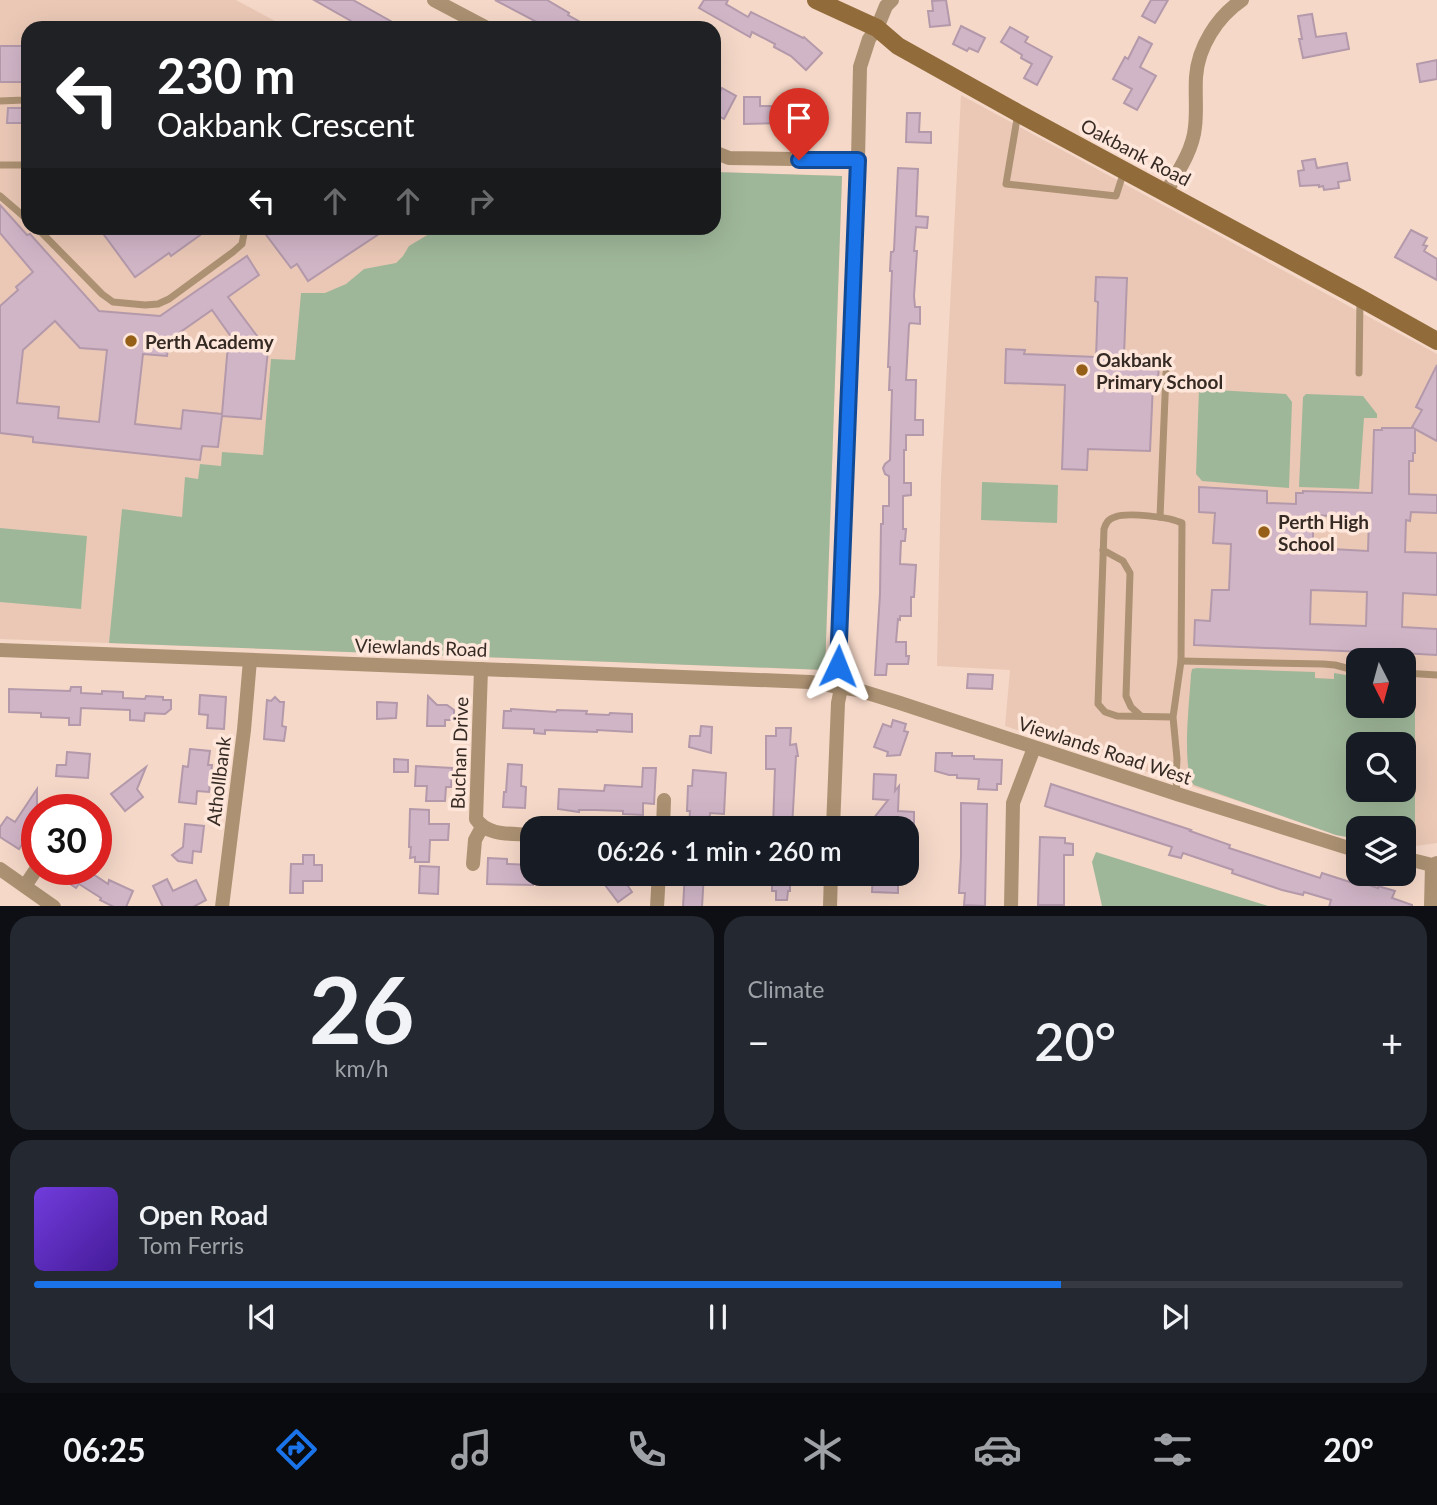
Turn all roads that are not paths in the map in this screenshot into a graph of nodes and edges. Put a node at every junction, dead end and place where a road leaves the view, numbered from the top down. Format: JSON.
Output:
{"nodes":[{"id":1,"x":434,"y":0,"type":"edge"},
{"id":2,"x":816,"y":0,"type":"edge"},
{"id":3,"x":892,"y":0,"type":"edge"},
{"id":4,"x":1242,"y":0,"type":"edge"},
{"id":5,"x":474,"y":21,"type":"edge"},
{"id":6,"x":877,"y":28,"type":"junction"},
{"id":7,"x":21,"y":100,"type":"edge"},
{"id":8,"x":0,"y":101,"type":"edge"},
{"id":9,"x":1018,"y":113,"type":"junction"},
{"id":10,"x":721,"y":155,"type":"edge"},
{"id":11,"x":858,"y":160,"type":"junction"},
{"id":12,"x":0,"y":165,"type":"edge"},
{"id":13,"x":21,"y":165,"type":"edge"},
{"id":14,"x":1124,"y":171,"type":"junction"},
{"id":15,"x":1166,"y":192,"type":"junction"},
{"id":16,"x":0,"y":196,"type":"edge"},
{"id":17,"x":21,"y":213,"type":"edge"},
{"id":18,"x":44,"y":235,"type":"edge"},
{"id":19,"x":244,"y":235,"type":"edge"},
{"id":20,"x":1360,"y":298,"type":"junction"},
{"id":21,"x":1437,"y":341,"type":"edge"},
{"id":22,"x":1166,"y":373,"type":"dead end"},
{"id":23,"x":1359,"y":373,"type":"dead end"},
{"id":24,"x":1160,"y":517,"type":"junction"},
{"id":25,"x":1103,"y":550,"type":"junction"},
{"id":26,"x":0,"y":650,"type":"edge"},
{"id":27,"x":250,"y":660,"type":"junction"},
{"id":28,"x":1181,"y":661,"type":"junction"},
{"id":29,"x":1346,"y":668,"type":"edge"},
{"id":30,"x":481,"y":669,"type":"junction"},
{"id":31,"x":1416,"y":674,"type":"edge"},
{"id":32,"x":1437,"y":675,"type":"edge"},
{"id":33,"x":841,"y":688,"type":"junction"},
{"id":34,"x":1142,"y":716,"type":"junction"},
{"id":35,"x":1173,"y":718,"type":"junction"},
{"id":36,"x":1034,"y":748,"type":"junction"},
{"id":37,"x":1177,"y":794,"type":"junction"},
{"id":38,"x":664,"y":800,"type":"dead end"},
{"id":39,"x":663,"y":816,"type":"edge"},
{"id":40,"x":833,"y":816,"type":"edge"},
{"id":41,"x":482,"y":827,"type":"junction"},
{"id":42,"x":520,"y":834,"type":"edge"},
{"id":43,"x":1346,"y":847,"type":"edge"},
{"id":44,"x":1416,"y":860,"type":"edge"},
{"id":45,"x":473,"y":864,"type":"dead end"},
{"id":46,"x":1435,"y":864,"type":"edge"},
{"id":47,"x":0,"y":869,"type":"edge"},
{"id":48,"x":24,"y":886,"type":"joint"},
{"id":49,"x":658,"y":886,"type":"edge"},
{"id":50,"x":831,"y":886,"type":"edge"},
{"id":51,"x":54,"y":906,"type":"edge"},
{"id":52,"x":222,"y":906,"type":"edge"},
{"id":53,"x":657,"y":906,"type":"edge"},
{"id":54,"x":830,"y":906,"type":"edge"},
{"id":55,"x":1011,"y":906,"type":"edge"},
{"id":56,"x":1431,"y":906,"type":"edge"}],
"edges":[{"from":1,"to":5,"type":"street"},
{"from":2,"to":6,"type":"street","name":"Oakbank Road"},
{"from":3,"to":6,"type":"street"},
{"from":4,"to":15,"type":"street"},
{"from":6,"to":9,"type":"street","name":"Oakbank Road"},
{"from":6,"to":11,"type":"street"},
{"from":7,"to":8,"type":"lane"},
{"from":9,"to":14,"type":"street","name":"Oakbank Road"},
{"from":9,"to":14,"type":"lane"},
{"from":10,"to":11,"type":"street"},
{"from":11,"to":33,"type":"street"},
{"from":12,"to":13,"type":"lane"},
{"from":14,"to":15,"type":"street","name":"Oakbank Road"},
{"from":15,"to":20,"type":"street","name":"Oakbank Road"},
{"from":16,"to":17,"type":"lane"},
{"from":18,"to":19,"type":"lane"},
{"from":20,"to":21,"type":"street","name":"Oakbank Road"},
{"from":20,"to":23,"type":"lane"},
{"from":22,"to":24,"type":"lane"},
{"from":24,"to":25,"type":"lane"},
{"from":24,"to":28,"type":"lane"},
{"from":25,"to":34,"type":"lane"},
{"from":25,"to":34,"type":"lane"},
{"from":26,"to":27,"type":"street","name":"Viewlands Road"},
{"from":27,"to":30,"type":"street","name":"Viewlands Road"},
{"from":27,"to":52,"type":"street","name":"Athollbank"},
{"from":28,"to":29,"type":"lane"},
{"from":28,"to":35,"type":"lane"},
{"from":30,"to":33,"type":"street","name":"Viewlands Road"},
{"from":30,"to":41,"type":"street","name":"Buchan Drive"},
{"from":31,"to":32,"type":"lane"},
{"from":33,"to":36,"type":"street","name":"Viewlands Road West"},
{"from":33,"to":40,"type":"street"},
{"from":34,"to":35,"type":"lane"},
{"from":35,"to":37,"type":"lane"},
{"from":36,"to":37,"type":"street","name":"Viewlands Road West"},
{"from":36,"to":55,"type":"street"},
{"from":37,"to":43,"type":"street","name":"Viewlands Road West"},
{"from":38,"to":39,"type":"street"},
{"from":41,"to":42,"type":"street","name":"Buchan Drive"},
{"from":41,"to":45,"type":"street"},
{"from":44,"to":46,"type":"street"},
{"from":46,"to":56,"type":"street"},
{"from":47,"to":48,"type":"street"},
{"from":48,"to":51,"type":"street"},
{"from":49,"to":53,"type":"street"},
{"from":50,"to":54,"type":"street"}]}
